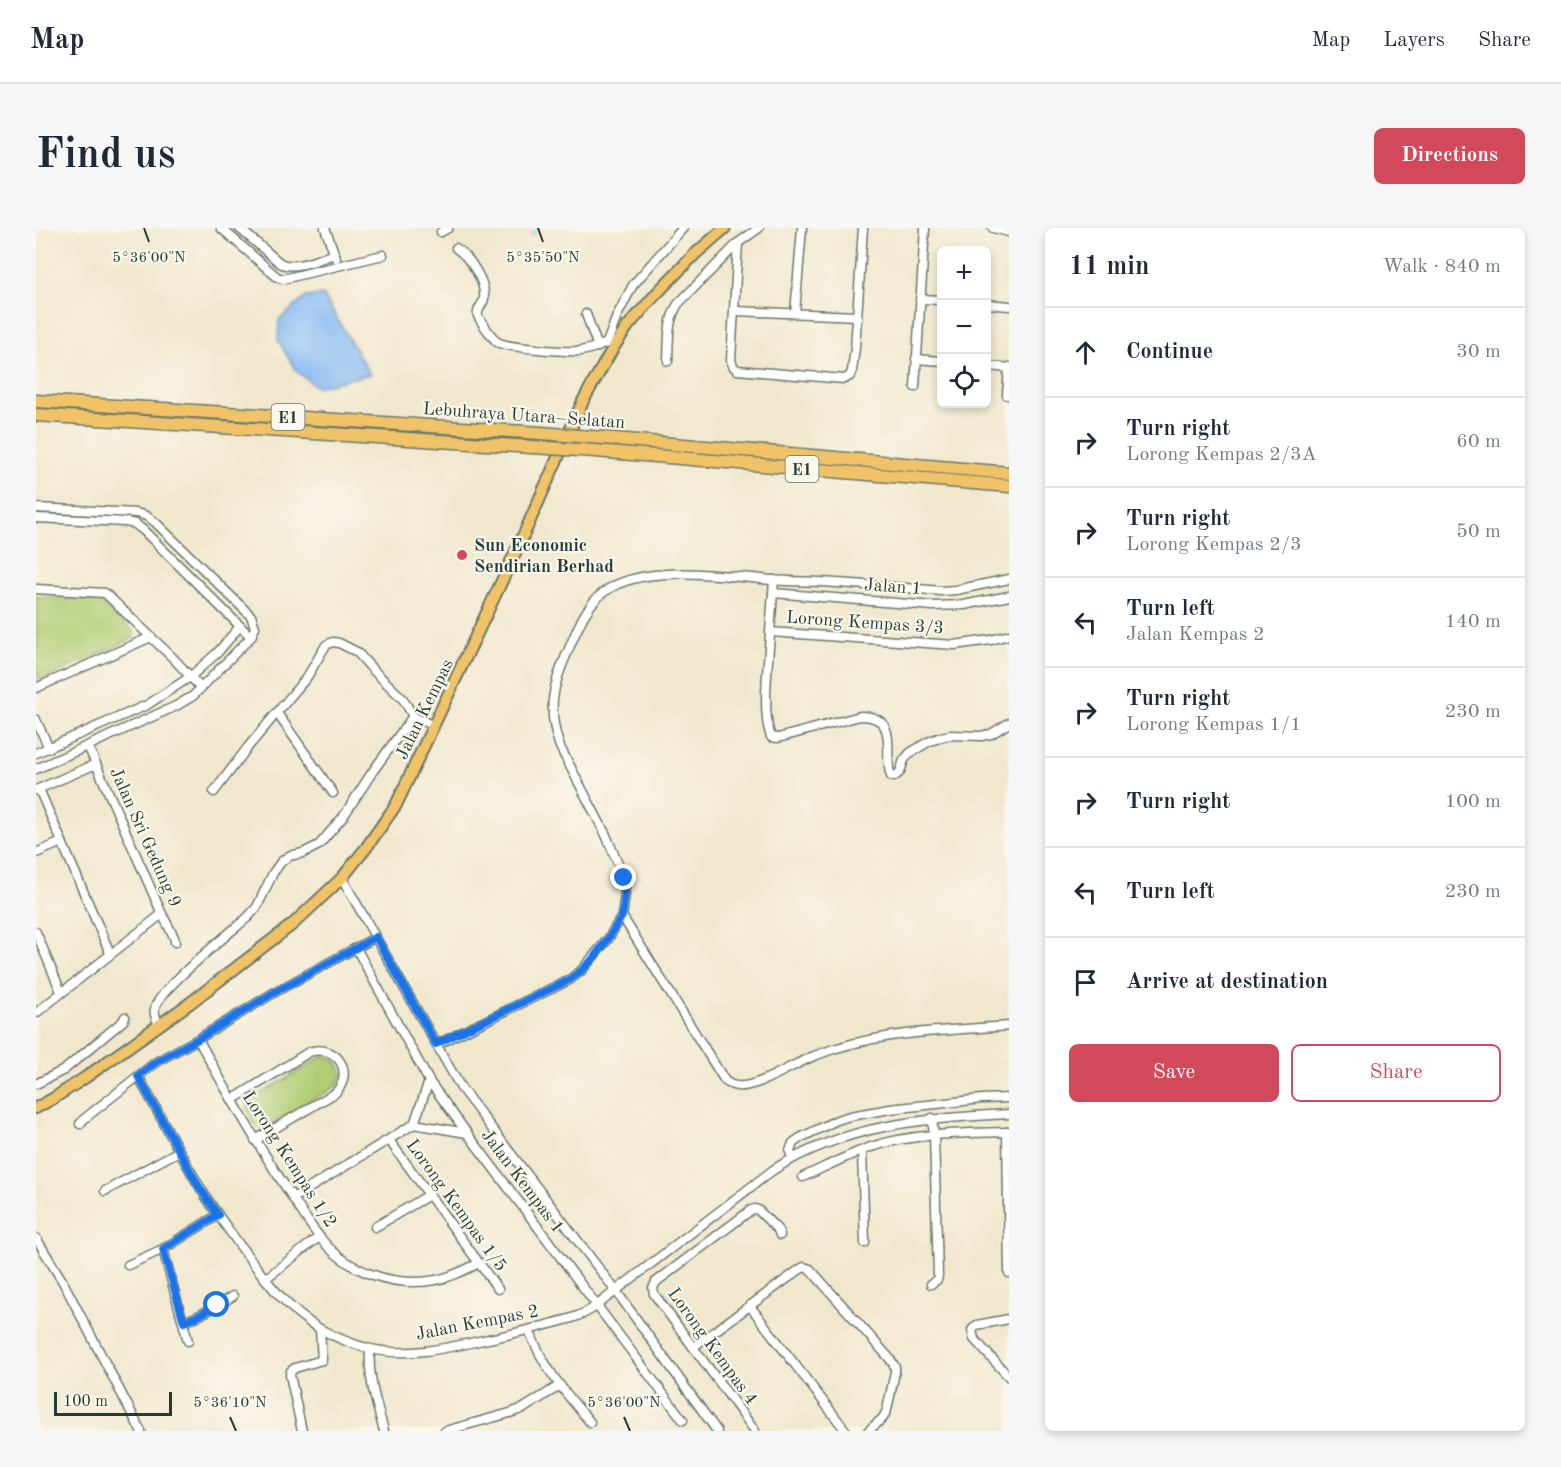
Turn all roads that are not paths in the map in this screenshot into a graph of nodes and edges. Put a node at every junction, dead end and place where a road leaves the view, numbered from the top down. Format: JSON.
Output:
{"nodes":[{"id":1,"x":220,"y":228,"type":"edge"},
{"id":2,"x":239,"y":228,"type":"edge"},
{"id":3,"x":325,"y":228,"type":"edge"},
{"id":4,"x":683,"y":228,"type":"edge"},
{"id":5,"x":725,"y":228,"type":"edge"},
{"id":6,"x":759,"y":228,"type":"edge"},
{"id":7,"x":802,"y":228,"type":"edge"},
{"id":8,"x":863,"y":228,"type":"edge"},
{"id":9,"x":925,"y":228,"type":"edge"},
{"id":10,"x":993,"y":228,"type":"edge"},
{"id":11,"x":1009,"y":232,"type":"edge"},
{"id":12,"x":738,"y":243,"type":"junction"},
{"id":13,"x":456,"y":248,"type":"dead end"},
{"id":14,"x":335,"y":254,"type":"junction"},
{"id":15,"x":383,"y":255,"type":"dead end"},
{"id":16,"x":339,"y":266,"type":"junction"},
{"id":17,"x":920,"y":299,"type":"junction"},
{"id":18,"x":937,"y":300,"type":"edge"},
{"id":19,"x":991,"y":304,"type":"edge"},
{"id":20,"x":1009,"y":306,"type":"edge"},
{"id":21,"x":735,"y":311,"type":"junction"},
{"id":22,"x":586,"y":314,"type":"dead end"},
{"id":23,"x":795,"y":314,"type":"junction"},
{"id":24,"x":857,"y":316,"type":"junction"},
{"id":25,"x":606,"y":346,"type":"junction"},
{"id":26,"x":916,"y":359,"type":"junction"},
{"id":27,"x":668,"y":361,"type":"dead end"},
{"id":28,"x":937,"y":361,"type":"edge"},
{"id":29,"x":991,"y":366,"type":"edge"},
{"id":30,"x":1009,"y":368,"type":"edge"},
{"id":31,"x":915,"y":387,"type":"dead end"},
{"id":32,"x":1007,"y":395,"type":"dead end"},
{"id":33,"x":36,"y":402,"type":"edge"},
{"id":34,"x":36,"y":415,"type":"edge"},
{"id":35,"x":1009,"y":473,"type":"edge"},
{"id":36,"x":1009,"y":486,"type":"edge"},
{"id":37,"x":36,"y":508,"type":"edge"},
{"id":38,"x":36,"y":519,"type":"edge"},
{"id":39,"x":1009,"y":579,"type":"edge"},
{"id":40,"x":774,"y":580,"type":"junction"},
{"id":41,"x":36,"y":589,"type":"edge"},
{"id":42,"x":773,"y":593,"type":"junction"},
{"id":43,"x":1009,"y":596,"type":"edge"},
{"id":44,"x":240,"y":626,"type":"junction"},
{"id":45,"x":770,"y":632,"type":"junction"},
{"id":46,"x":1009,"y":635,"type":"edge"},
{"id":47,"x":151,"y":637,"type":"junction"},
{"id":48,"x":251,"y":637,"type":"junction"},
{"id":49,"x":190,"y":677,"type":"junction"},
{"id":50,"x":36,"y":688,"type":"edge"},
{"id":51,"x":201,"y":688,"type":"junction"},
{"id":52,"x":277,"y":713,"type":"junction"},
{"id":53,"x":414,"y":716,"type":"junction"},
{"id":54,"x":36,"y":720,"type":"edge"},
{"id":55,"x":1009,"y":723,"type":"edge"},
{"id":56,"x":434,"y":726,"type":"junction"},
{"id":57,"x":88,"y":746,"type":"junction"},
{"id":58,"x":49,"y":748,"type":"junction"},
{"id":59,"x":36,"y":753,"type":"edge"},
{"id":60,"x":96,"y":764,"type":"junction"},
{"id":61,"x":36,"y":769,"type":"edge"},
{"id":62,"x":37,"y":790,"type":"edge"},
{"id":63,"x":213,"y":792,"type":"dead end"},
{"id":64,"x":333,"y":793,"type":"dead end"},
{"id":65,"x":62,"y":842,"type":"junction"},
{"id":66,"x":36,"y":854,"type":"edge"},
{"id":67,"x":342,"y":878,"type":"junction"},
{"id":68,"x":162,"y":914,"type":"junction"},
{"id":69,"x":622,"y":916,"type":"junction"},
{"id":70,"x":36,"y":932,"type":"edge"},
{"id":71,"x":376,"y":937,"type":"junction"},
{"id":72,"x":175,"y":942,"type":"dead end"},
{"id":73,"x":356,"y":948,"type":"junction"},
{"id":74,"x":111,"y":953,"type":"junction"},
{"id":75,"x":61,"y":992,"type":"junction"},
{"id":76,"x":36,"y":1013,"type":"edge"},
{"id":77,"x":124,"y":1017,"type":"dead end"},
{"id":78,"x":159,"y":1025,"type":"junction"},
{"id":79,"x":1009,"y":1026,"type":"edge"},
{"id":80,"x":198,"y":1039,"type":"junction"},
{"id":81,"x":436,"y":1044,"type":"junction"},
{"id":82,"x":138,"y":1076,"type":"junction"},
{"id":83,"x":429,"y":1081,"type":"junction"},
{"id":84,"x":36,"y":1084,"type":"edge"},
{"id":85,"x":1009,"y":1098,"type":"edge"},
{"id":86,"x":232,"y":1100,"type":"junction"},
{"id":87,"x":36,"y":1108,"type":"edge"},
{"id":88,"x":1009,"y":1114,"type":"edge"},
{"id":89,"x":932,"y":1118,"type":"junction"},
{"id":90,"x":81,"y":1124,"type":"dead end"},
{"id":91,"x":414,"y":1124,"type":"junction"},
{"id":92,"x":1008,"y":1132,"type":"edge"},
{"id":93,"x":467,"y":1133,"type":"junction"},
{"id":94,"x":934,"y":1135,"type":"junction"},
{"id":95,"x":255,"y":1140,"type":"junction"},
{"id":96,"x":389,"y":1140,"type":"junction"},
{"id":97,"x":179,"y":1151,"type":"junction"},
{"id":98,"x":862,"y":1151,"type":"junction"},
{"id":99,"x":792,"y":1158,"type":"junction"},
{"id":100,"x":802,"y":1177,"type":"dead end"},
{"id":101,"x":105,"y":1191,"type":"dead end"},
{"id":102,"x":429,"y":1195,"type":"junction"},
{"id":103,"x":293,"y":1198,"type":"junction"},
{"id":104,"x":218,"y":1215,"type":"junction"},
{"id":105,"x":375,"y":1227,"type":"dead end"},
{"id":106,"x":780,"y":1235,"type":"dead end"},
{"id":107,"x":319,"y":1237,"type":"junction"},
{"id":108,"x":36,"y":1238,"type":"edge"},
{"id":109,"x":678,"y":1243,"type":"junction"},
{"id":110,"x":864,"y":1243,"type":"dead end"},
{"id":111,"x":163,"y":1249,"type":"junction"},
{"id":112,"x":688,"y":1258,"type":"junction"},
{"id":113,"x":479,"y":1263,"type":"junction"},
{"id":114,"x":128,"y":1265,"type":"dead end"},
{"id":115,"x":1009,"y":1273,"type":"edge"},
{"id":116,"x":265,"y":1279,"type":"junction"},
{"id":117,"x":931,"y":1284,"type":"dead end"},
{"id":118,"x":498,"y":1289,"type":"dead end"},
{"id":119,"x":616,"y":1291,"type":"junction"},
{"id":120,"x":233,"y":1296,"type":"dead end"},
{"id":121,"x":596,"y":1306,"type":"junction"},
{"id":122,"x":750,"y":1306,"type":"junction"},
{"id":123,"x":1009,"y":1319,"type":"edge"},
{"id":124,"x":184,"y":1322,"type":"junction"},
{"id":125,"x":320,"y":1329,"type":"junction"},
{"id":126,"x":529,"y":1330,"type":"junction"},
{"id":127,"x":188,"y":1341,"type":"dead end"},
{"id":128,"x":693,"y":1347,"type":"junction"},
{"id":129,"x":370,"y":1349,"type":"junction"},
{"id":130,"x":1009,"y":1377,"type":"edge"},
{"id":131,"x":559,"y":1386,"type":"junction"},
{"id":132,"x":683,"y":1420,"type":"dead end"},
{"id":133,"x":590,"y":1422,"type":"dead end"},
{"id":134,"x":141,"y":1431,"type":"edge"},
{"id":135,"x":302,"y":1431,"type":"edge"},
{"id":136,"x":384,"y":1431,"type":"edge"},
{"id":137,"x":446,"y":1431,"type":"edge"},
{"id":138,"x":717,"y":1431,"type":"edge"},
{"id":139,"x":755,"y":1431,"type":"edge"},
{"id":140,"x":846,"y":1431,"type":"edge"},
{"id":141,"x":868,"y":1431,"type":"edge"}],
"edges":[{"from":1,"to":16,"type":"street"},
{"from":2,"to":14,"type":"street"},
{"from":3,"to":14,"type":"street"},
{"from":4,"to":25,"type":"street"},
{"from":5,"to":25,"type":"main road","name":"Jalan Kempas"},
{"from":6,"to":12,"type":"street"},
{"from":7,"to":23,"type":"street"},
{"from":8,"to":24,"type":"street"},
{"from":9,"to":17,"type":"street"},
{"from":10,"to":11,"type":"street"},
{"from":12,"to":21,"type":"street"},
{"from":12,"to":27,"type":"street"},
{"from":13,"to":25,"type":"street"},
{"from":14,"to":16,"type":"street"},
{"from":15,"to":16,"type":"street"},
{"from":17,"to":18,"type":"street"},
{"from":17,"to":26,"type":"street"},
{"from":19,"to":20,"type":"street"},
{"from":21,"to":23,"type":"street"},
{"from":21,"to":24,"type":"street"},
{"from":22,"to":25,"type":"street"},
{"from":23,"to":24,"type":"street"},
{"from":25,"to":56,"type":"main road","name":"Jalan Kempas"},
{"from":26,"to":28,"type":"street"},
{"from":26,"to":31,"type":"street"},
{"from":29,"to":30,"type":"street"},
{"from":30,"to":32,"type":"street"},
{"from":33,"to":35,"type":"highway","name":"Lebuhraya Utara–Selatan","number":"E1","bridge":true},
{"from":34,"to":36,"type":"highway","name":"Lebuhraya Utara–Selatan","number":"E1","bridge":true},
{"from":37,"to":48,"type":"street"},
{"from":38,"to":44,"type":"street"},
{"from":39,"to":40,"type":"street"},
{"from":40,"to":42,"type":"street","name":"Lorong Kempas 3/3"},
{"from":40,"to":69,"type":"street"},
{"from":41,"to":47,"type":"street"},
{"from":42,"to":43,"type":"street","name":"Jalan 1"},
{"from":42,"to":45,"type":"street","name":"Lorong Kempas 3/3"},
{"from":44,"to":48,"type":"street"},
{"from":44,"to":49,"type":"street"},
{"from":45,"to":46,"type":"street","name":"Lorong Kempas 3/3"},
{"from":45,"to":55,"type":"street"},
{"from":47,"to":49,"type":"street"},
{"from":47,"to":50,"type":"street"},
{"from":48,"to":51,"type":"street"},
{"from":49,"to":51,"type":"street"},
{"from":49,"to":58,"type":"street"},
{"from":51,"to":57,"type":"street"},
{"from":52,"to":53,"type":"street"},
{"from":52,"to":63,"type":"street"},
{"from":52,"to":64,"type":"street"},
{"from":53,"to":56,"type":"street"},
{"from":53,"to":78,"type":"street"},
{"from":54,"to":58,"type":"street"},
{"from":56,"to":67,"type":"main road","name":"Jalan Kempas"},
{"from":57,"to":60,"type":"street","name":"Jalan Sri Gedung 9"},
{"from":57,"to":61,"type":"street"},
{"from":58,"to":59,"type":"street"},
{"from":60,"to":62,"type":"street"},
{"from":60,"to":68,"type":"street","name":"Jalan Sri Gedung 9"},
{"from":62,"to":65,"type":"street"},
{"from":65,"to":66,"type":"street"},
{"from":65,"to":74,"type":"street"},
{"from":67,"to":71,"type":"street"},
{"from":67,"to":78,"type":"main road","name":"Jalan Kempas"},
{"from":68,"to":72,"type":"street","name":"Jalan Sri Gedung 9"},
{"from":68,"to":74,"type":"street"},
{"from":69,"to":79,"type":"street"},
{"from":69,"to":81,"type":"street"},
{"from":70,"to":75,"type":"street"},
{"from":71,"to":73,"type":"street"},
{"from":71,"to":81,"type":"street"},
{"from":73,"to":80,"type":"street"},
{"from":73,"to":83,"type":"street","name":"Jalan Kempas 1"},
{"from":74,"to":75,"type":"street"},
{"from":75,"to":76,"type":"street"},
{"from":77,"to":84,"type":"street"},
{"from":78,"to":87,"type":"main road","name":"Jalan Kempas"},
{"from":80,"to":82,"type":"street"},
{"from":80,"to":86,"type":"street","name":"Lorong Kempas 1/2"},
{"from":81,"to":119,"type":"street"},
{"from":82,"to":90,"type":"street"},
{"from":82,"to":97,"type":"street","name":"Jalan Kempas 2"},
{"from":83,"to":91,"type":"street"},
{"from":83,"to":93,"type":"street","name":"Jalan Kempas 1"},
{"from":85,"to":99,"type":"street"},
{"from":86,"to":95,"type":"street","name":"Lorong Kempas 1/2"},
{"from":86,"to":95,"type":"street"},
{"from":88,"to":89,"type":"street","name":"Jalan Kempas 2"},
{"from":89,"to":94,"type":"street"},
{"from":89,"to":99,"type":"street","name":"Jalan Kempas 2"},
{"from":91,"to":93,"type":"street"},
{"from":91,"to":96,"type":"street"},
{"from":92,"to":94,"type":"street"},
{"from":92,"to":115,"type":"street"},
{"from":93,"to":121,"type":"street","name":"Jalan Kempas 1"},
{"from":94,"to":98,"type":"street"},
{"from":94,"to":117,"type":"street"},
{"from":95,"to":103,"type":"street","name":"Lorong Kempas 1/2"},
{"from":96,"to":102,"type":"street","name":"Lorong Kempas 1/5"},
{"from":96,"to":103,"type":"street"},
{"from":97,"to":101,"type":"street"},
{"from":97,"to":104,"type":"street","name":"Jalan Kempas 2"},
{"from":98,"to":100,"type":"street"},
{"from":98,"to":110,"type":"street"},
{"from":99,"to":109,"type":"street","name":"Jalan Kempas 2"},
{"from":102,"to":105,"type":"street"},
{"from":102,"to":113,"type":"street","name":"Lorong Kempas 1/5"},
{"from":103,"to":107,"type":"street","name":"Lorong Kempas 1/2"},
{"from":104,"to":111,"type":"street"},
{"from":104,"to":116,"type":"street","name":"Jalan Kempas 2"},
{"from":106,"to":112,"type":"street","name":"Lorong Kempas 4"},
{"from":107,"to":113,"type":"street","name":"Lorong Kempas 1/2"},
{"from":107,"to":116,"type":"street"},
{"from":108,"to":134,"type":"street"},
{"from":109,"to":112,"type":"street","name":"Lorong Kempas 4"},
{"from":109,"to":119,"type":"street","name":"Jalan Kempas 2"},
{"from":111,"to":114,"type":"street"},
{"from":111,"to":124,"type":"street"},
{"from":112,"to":128,"type":"street","name":"Lorong Kempas 4"},
{"from":113,"to":118,"type":"street","name":"Lorong Kempas 1/5"},
{"from":116,"to":125,"type":"street","name":"Jalan Kempas 2"},
{"from":119,"to":121,"type":"street","name":"Jalan Kempas 2"},
{"from":119,"to":138,"type":"street"},
{"from":120,"to":124,"type":"street"},
{"from":121,"to":126,"type":"street","name":"Jalan Kempas 2"},
{"from":121,"to":132,"type":"street","name":"Jalan Kempas 1"},
{"from":122,"to":128,"type":"street"},
{"from":122,"to":140,"type":"street"},
{"from":122,"to":141,"type":"street"},
{"from":123,"to":130,"type":"street"},
{"from":124,"to":127,"type":"street"},
{"from":125,"to":129,"type":"street","name":"Jalan Kempas 2"},
{"from":125,"to":135,"type":"street"},
{"from":126,"to":129,"type":"street","name":"Jalan Kempas 2"},
{"from":126,"to":131,"type":"street"},
{"from":128,"to":139,"type":"street","name":"Lorong Kempas 4"},
{"from":129,"to":136,"type":"street"},
{"from":131,"to":133,"type":"street"},
{"from":131,"to":137,"type":"street"}]}
